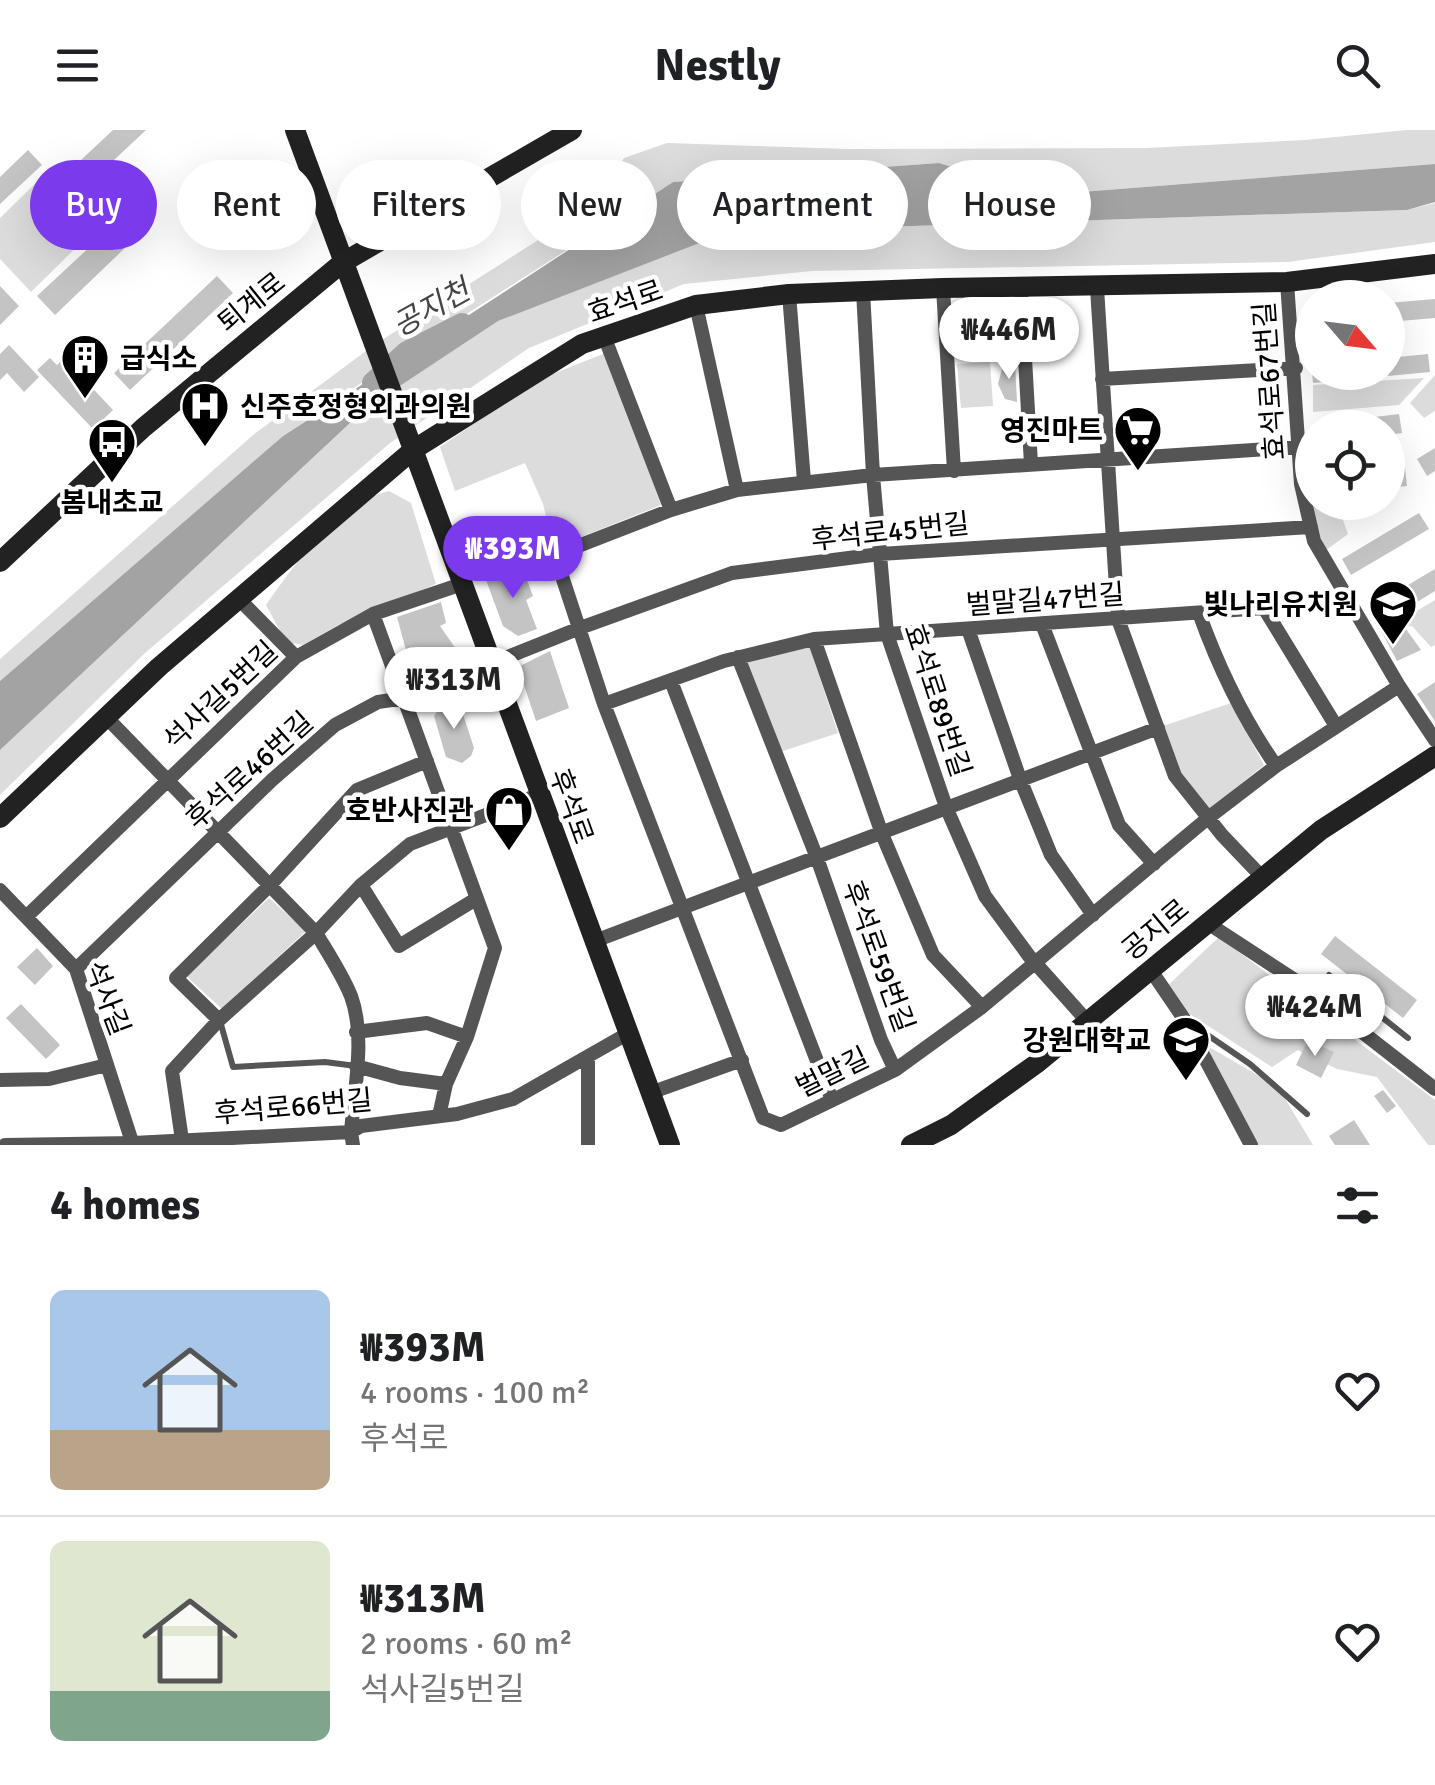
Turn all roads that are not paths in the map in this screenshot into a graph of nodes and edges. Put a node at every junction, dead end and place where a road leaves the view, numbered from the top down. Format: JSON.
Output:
{"nodes":[{"id":1,"x":295,"y":130,"type":"edge"},
{"id":2,"x":572,"y":130,"type":"edge"},
{"id":3,"x":342,"y":263,"type":"junction"},
{"id":4,"x":1435,"y":264,"type":"edge"},
{"id":5,"x":1287,"y":282,"type":"junction"},
{"id":6,"x":943,"y":288,"type":"junction"},
{"id":7,"x":1022,"y":288,"type":"junction"},
{"id":8,"x":1097,"y":288,"type":"junction"},
{"id":9,"x":863,"y":291,"type":"junction"},
{"id":10,"x":789,"y":294,"type":"junction"},
{"id":11,"x":696,"y":305,"type":"junction"},
{"id":12,"x":604,"y":336,"type":"junction"},
{"id":13,"x":1295,"y":358,"type":"edge"},
{"id":14,"x":1295,"y":368,"type":"edge"},
{"id":15,"x":1102,"y":380,"type":"junction"},
{"id":16,"x":1295,"y":446,"type":"edge"},
{"id":17,"x":413,"y":450,"type":"junction"},
{"id":18,"x":1106,"y":460,"type":"junction"},
{"id":19,"x":1030,"y":464,"type":"junction"},
{"id":20,"x":954,"y":471,"type":"junction"},
{"id":21,"x":873,"y":475,"type":"junction"},
{"id":22,"x":804,"y":481,"type":"junction"},
{"id":23,"x":737,"y":490,"type":"junction"},
{"id":24,"x":670,"y":510,"type":"junction"},
{"id":25,"x":1309,"y":520,"type":"edge"},
{"id":26,"x":1311,"y":527,"type":"junction"},
{"id":27,"x":1113,"y":537,"type":"junction"},
{"id":28,"x":880,"y":554,"type":"junction"},
{"id":29,"x":0,"y":562,"type":"edge"},
{"id":30,"x":462,"y":584,"type":"junction"},
{"id":31,"x":238,"y":598,"type":"junction"},
{"id":32,"x":1199,"y":613,"type":"junction"},
{"id":33,"x":373,"y":614,"type":"junction"},
{"id":34,"x":1118,"y":619,"type":"junction"},
{"id":35,"x":1042,"y":624,"type":"junction"},
{"id":36,"x":580,"y":628,"type":"junction"},
{"id":37,"x":968,"y":629,"type":"junction"},
{"id":38,"x":887,"y":634,"type":"junction"},
{"id":39,"x":814,"y":639,"type":"junction"},
{"id":40,"x":296,"y":657,"type":"junction"},
{"id":41,"x":738,"y":657,"type":"junction"},
{"id":42,"x":492,"y":666,"type":"junction"},
{"id":43,"x":671,"y":681,"type":"junction"},
{"id":44,"x":1399,"y":686,"type":"junction"},
{"id":45,"x":406,"y":698,"type":"junction"},
{"id":46,"x":604,"y":704,"type":"junction"},
{"id":47,"x":106,"y":717,"type":"junction"},
{"id":48,"x":1336,"y":726,"type":"junction"},
{"id":49,"x":1158,"y":728,"type":"junction"},
{"id":50,"x":1435,"y":740,"type":"edge"},
{"id":51,"x":1090,"y":753,"type":"junction"},
{"id":52,"x":1435,"y":756,"type":"edge"},
{"id":53,"x":427,"y":761,"type":"junction"},
{"id":54,"x":1276,"y":766,"type":"junction"},
{"id":55,"x":167,"y":779,"type":"junction"},
{"id":56,"x":1020,"y":779,"type":"junction"},
{"id":57,"x":538,"y":795,"type":"junction"},
{"id":58,"x":946,"y":807,"type":"junction"},
{"id":59,"x":0,"y":818,"type":"edge"},
{"id":60,"x":1208,"y":818,"type":"junction"},
{"id":61,"x":452,"y":827,"type":"junction"},
{"id":62,"x":218,"y":831,"type":"junction"},
{"id":63,"x":882,"y":834,"type":"junction"},
{"id":64,"x":817,"y":858,"type":"junction"},
{"id":65,"x":1154,"y":864,"type":"junction"},
{"id":66,"x":1262,"y":877,"type":"junction"},
{"id":67,"x":747,"y":883,"type":"junction"},
{"id":68,"x":270,"y":884,"type":"junction"},
{"id":69,"x":361,"y":885,"type":"junction"},
{"id":70,"x":0,"y":890,"type":"edge"},
{"id":71,"x":476,"y":899,"type":"junction"},
{"id":72,"x":682,"y":907,"type":"junction"},
{"id":73,"x":1093,"y":915,"type":"junction"},
{"id":74,"x":26,"y":917,"type":"junction"},
{"id":75,"x":1206,"y":922,"type":"junction"},
{"id":76,"x":316,"y":933,"type":"junction"},
{"id":77,"x":592,"y":942,"type":"junction"},
{"id":78,"x":1034,"y":961,"type":"junction"},
{"id":79,"x":76,"y":969,"type":"junction"},
{"id":80,"x":1150,"y":969,"type":"junction"},
{"id":81,"x":1328,"y":975,"type":"dead end"},
{"id":82,"x":982,"y":1008,"type":"junction"},
{"id":83,"x":1184,"y":1019,"type":"junction"},
{"id":84,"x":220,"y":1020,"type":"junction"},
{"id":85,"x":1087,"y":1021,"type":"junction"},
{"id":86,"x":356,"y":1032,"type":"junction"},
{"id":87,"x":627,"y":1034,"type":"junction"},
{"id":88,"x":467,"y":1037,"type":"junction"},
{"id":89,"x":1408,"y":1038,"type":"dead end"},
{"id":90,"x":588,"y":1059,"type":"junction"},
{"id":91,"x":742,"y":1060,"type":"junction"},
{"id":92,"x":107,"y":1065,"type":"junction"},
{"id":93,"x":356,"y":1066,"type":"junction"},
{"id":94,"x":895,"y":1070,"type":"junction"},
{"id":95,"x":0,"y":1080,"type":"edge"},
{"id":96,"x":446,"y":1084,"type":"junction"},
{"id":97,"x":1435,"y":1089,"type":"edge"},
{"id":98,"x":650,"y":1094,"type":"junction"},
{"id":99,"x":832,"y":1100,"type":"junction"},
{"id":100,"x":1307,"y":1114,"type":"dead end"},
{"id":101,"x":439,"y":1116,"type":"junction"},
{"id":102,"x":352,"y":1138,"type":"edge"},
{"id":103,"x":182,"y":1140,"type":"junction"},
{"id":104,"x":253,"y":1141,"type":"edge"},
{"id":105,"x":133,"y":1144,"type":"edge"},
{"id":106,"x":4,"y":1145,"type":"edge"},
{"id":107,"x":588,"y":1145,"type":"edge"},
{"id":108,"x":670,"y":1145,"type":"edge"},
{"id":109,"x":911,"y":1145,"type":"edge"},
{"id":110,"x":1251,"y":1145,"type":"edge"}],
"edges":[{"from":1,"to":3,"type":"street"},
{"from":2,"to":3,"type":"street","name":"퇴계로"},
{"from":3,"to":17,"type":"street","name":"후석로"},
{"from":3,"to":29,"type":"street","name":"퇴계로"},
{"from":4,"to":5,"type":"street","name":"효석로"},
{"from":5,"to":8,"type":"street","name":"효석로"},
{"from":5,"to":13,"type":"street","name":"효석로67번길"},
{"from":6,"to":7,"type":"street","name":"효석로"},
{"from":6,"to":9,"type":"street","name":"효석로"},
{"from":6,"to":20,"type":"street"},
{"from":7,"to":8,"type":"street","name":"효석로"},
{"from":7,"to":19,"type":"street"},
{"from":8,"to":15,"type":"street"},
{"from":9,"to":10,"type":"street","name":"효석로"},
{"from":9,"to":21,"type":"street","name":"효석로89번길"},
{"from":10,"to":11,"type":"street","name":"효석로"},
{"from":10,"to":22,"type":"street"},
{"from":11,"to":12,"type":"street","name":"효석로"},
{"from":11,"to":23,"type":"street"},
{"from":12,"to":17,"type":"street","name":"효석로"},
{"from":12,"to":24,"type":"street"},
{"from":14,"to":15,"type":"street"},
{"from":15,"to":18,"type":"street"},
{"from":16,"to":18,"type":"street","name":"벌말길"},
{"from":17,"to":30,"type":"street","name":"후석로"},
{"from":17,"to":31,"type":"street","name":"효석로"},
{"from":18,"to":19,"type":"street","name":"벌말길"},
{"from":18,"to":27,"type":"street"},
{"from":19,"to":20,"type":"street","name":"벌말길"},
{"from":20,"to":21,"type":"street","name":"벌말길"},
{"from":21,"to":22,"type":"street","name":"벌말길"},
{"from":21,"to":28,"type":"street","name":"효석로89번길"},
{"from":22,"to":23,"type":"street","name":"벌말길"},
{"from":23,"to":24,"type":"street","name":"벌말길"},
{"from":24,"to":36,"type":"street","name":"벌말길"},
{"from":25,"to":26,"type":"street","name":"효석로67번길"},
{"from":26,"to":27,"type":"street","name":"후석로45번길"},
{"from":26,"to":44,"type":"street","name":"효석로67번길"},
{"from":27,"to":28,"type":"street","name":"후석로45번길"},
{"from":27,"to":34,"type":"street"},
{"from":28,"to":36,"type":"street","name":"후석로45번길"},
{"from":28,"to":38,"type":"street","name":"효석로89번길"},
{"from":30,"to":33,"type":"street","name":"석사길5번길"},
{"from":30,"to":42,"type":"street","name":"후석로"},
{"from":31,"to":40,"type":"street"},
{"from":31,"to":47,"type":"street","name":"효석로"},
{"from":32,"to":34,"type":"street","name":"벌말길47번길"},
{"from":32,"to":48,"type":"street","name":"벌말길47번길"},
{"from":32,"to":54,"type":"street"},
{"from":33,"to":40,"type":"street","name":"석사길5번길"},
{"from":33,"to":45,"type":"street"},
{"from":34,"to":35,"type":"street","name":"벌말길47번길"},
{"from":34,"to":49,"type":"street"},
{"from":35,"to":37,"type":"street","name":"벌말길47번길"},
{"from":35,"to":51,"type":"street"},
{"from":36,"to":42,"type":"street","name":"후석로45번길"},
{"from":36,"to":46,"type":"street","name":"벌말길"},
{"from":37,"to":38,"type":"street","name":"벌말길47번길"},
{"from":37,"to":56,"type":"street"},
{"from":38,"to":39,"type":"street","name":"벌말길47번길"},
{"from":38,"to":58,"type":"street","name":"효석로89번길"},
{"from":39,"to":41,"type":"street","name":"벌말길47번길"},
{"from":39,"to":63,"type":"street","name":"후석로59번길"},
{"from":40,"to":55,"type":"street","name":"석사길5번길"},
{"from":41,"to":43,"type":"street","name":"벌말길47번길"},
{"from":41,"to":64,"type":"street","name":"후석로59번길"},
{"from":42,"to":45,"type":"street","name":"후석로46번길"},
{"from":42,"to":57,"type":"street","name":"후석로"},
{"from":43,"to":46,"type":"street","name":"벌말길47번길"},
{"from":43,"to":67,"type":"street"},
{"from":44,"to":48,"type":"street","name":"벌말길"},
{"from":44,"to":50,"type":"street","name":"효석로67번길"},
{"from":45,"to":53,"type":"street"},
{"from":45,"to":62,"type":"street","name":"후석로46번길"},
{"from":46,"to":72,"type":"street","name":"벌말길"},
{"from":47,"to":55,"type":"street"},
{"from":47,"to":59,"type":"street","name":"효석로"},
{"from":48,"to":54,"type":"street","name":"벌말길"},
{"from":49,"to":51,"type":"street","name":"후석로59번길"},
{"from":49,"to":60,"type":"street"},
{"from":51,"to":56,"type":"street","name":"후석로59번길"},
{"from":51,"to":65,"type":"street"},
{"from":52,"to":66,"type":"street","name":"공지로"},
{"from":53,"to":61,"type":"street"},
{"from":53,"to":68,"type":"street"},
{"from":54,"to":60,"type":"street","name":"벌말길"},
{"from":55,"to":62,"type":"street"},
{"from":55,"to":74,"type":"street","name":"석사길5번길"},
{"from":56,"to":58,"type":"street","name":"후석로59번길"},
{"from":56,"to":73,"type":"street"},
{"from":57,"to":61,"type":"street"},
{"from":57,"to":77,"type":"street","name":"후석로"},
{"from":58,"to":63,"type":"street","name":"후석로59번길"},
{"from":58,"to":78,"type":"street","name":"효석로89번길"},
{"from":60,"to":65,"type":"street","name":"벌말길"},
{"from":60,"to":66,"type":"street"},
{"from":61,"to":69,"type":"street"},
{"from":61,"to":71,"type":"street"},
{"from":62,"to":68,"type":"street"},
{"from":62,"to":79,"type":"street","name":"후석로46번길"},
{"from":63,"to":64,"type":"street","name":"후석로59번길"},
{"from":63,"to":82,"type":"street","name":"후석로59번길"},
{"from":64,"to":67,"type":"street","name":"후석로59번길"},
{"from":64,"to":94,"type":"street","name":"후석로59번길"},
{"from":65,"to":73,"type":"street","name":"벌말길"},
{"from":66,"to":75,"type":"street","name":"공지로"},
{"from":67,"to":72,"type":"street","name":"후석로59번길"},
{"from":67,"to":99,"type":"street"},
{"from":68,"to":76,"type":"street"},
{"from":68,"to":84,"type":"street"},
{"from":69,"to":71,"type":"street"},
{"from":69,"to":76,"type":"street"},
{"from":70,"to":74,"type":"street","name":"석사길"},
{"from":71,"to":88,"type":"street"},
{"from":72,"to":77,"type":"street","name":"후석로59번길"},
{"from":72,"to":91,"type":"street","name":"벌말길"},
{"from":73,"to":78,"type":"street","name":"벌말길"},
{"from":74,"to":79,"type":"street","name":"석사길"},
{"from":75,"to":80,"type":"street","name":"공지로"},
{"from":75,"to":97,"type":"street"},
{"from":76,"to":84,"type":"street"},
{"from":76,"to":86,"type":"street"},
{"from":77,"to":87,"type":"street","name":"후석로"},
{"from":78,"to":82,"type":"street","name":"벌말길"},
{"from":78,"to":85,"type":"street","name":"효석로89번길"},
{"from":79,"to":92,"type":"street","name":"석사길"},
{"from":80,"to":83,"type":"street"},
{"from":80,"to":85,"type":"street","name":"공지로"},
{"from":81,"to":89,"type":"lane"},
{"from":82,"to":94,"type":"street","name":"벌말길"},
{"from":83,"to":100,"type":"lane"},
{"from":83,"to":110,"type":"street"},
{"from":84,"to":93,"type":"lane"},
{"from":84,"to":103,"type":"street"},
{"from":85,"to":109,"type":"street","name":"공지로"},
{"from":86,"to":88,"type":"street"},
{"from":86,"to":93,"type":"street"},
{"from":87,"to":90,"type":"street","name":"후석로66번길"},
{"from":87,"to":98,"type":"street","name":"후석로"},
{"from":88,"to":96,"type":"street"},
{"from":90,"to":101,"type":"street","name":"후석로66번길"},
{"from":90,"to":107,"type":"street"},
{"from":91,"to":98,"type":"street"},
{"from":91,"to":99,"type":"street","name":"벌말길"},
{"from":92,"to":95,"type":"street"},
{"from":92,"to":105,"type":"street","name":"석사길"},
{"from":93,"to":96,"type":"street"},
{"from":93,"to":102,"type":"street"},
{"from":94,"to":99,"type":"street","name":"벌말길"},
{"from":96,"to":101,"type":"street"},
{"from":98,"to":108,"type":"street","name":"후석로"},
{"from":101,"to":102,"type":"street","name":"후석로66번길"},
{"from":102,"to":104,"type":"street","name":"후석로66번길"},
{"from":103,"to":104,"type":"street","name":"후석로66번길"},
{"from":103,"to":105,"type":"street","name":"후석로66번길"},
{"from":105,"to":106,"type":"street","name":"후석로66번길"}]}
